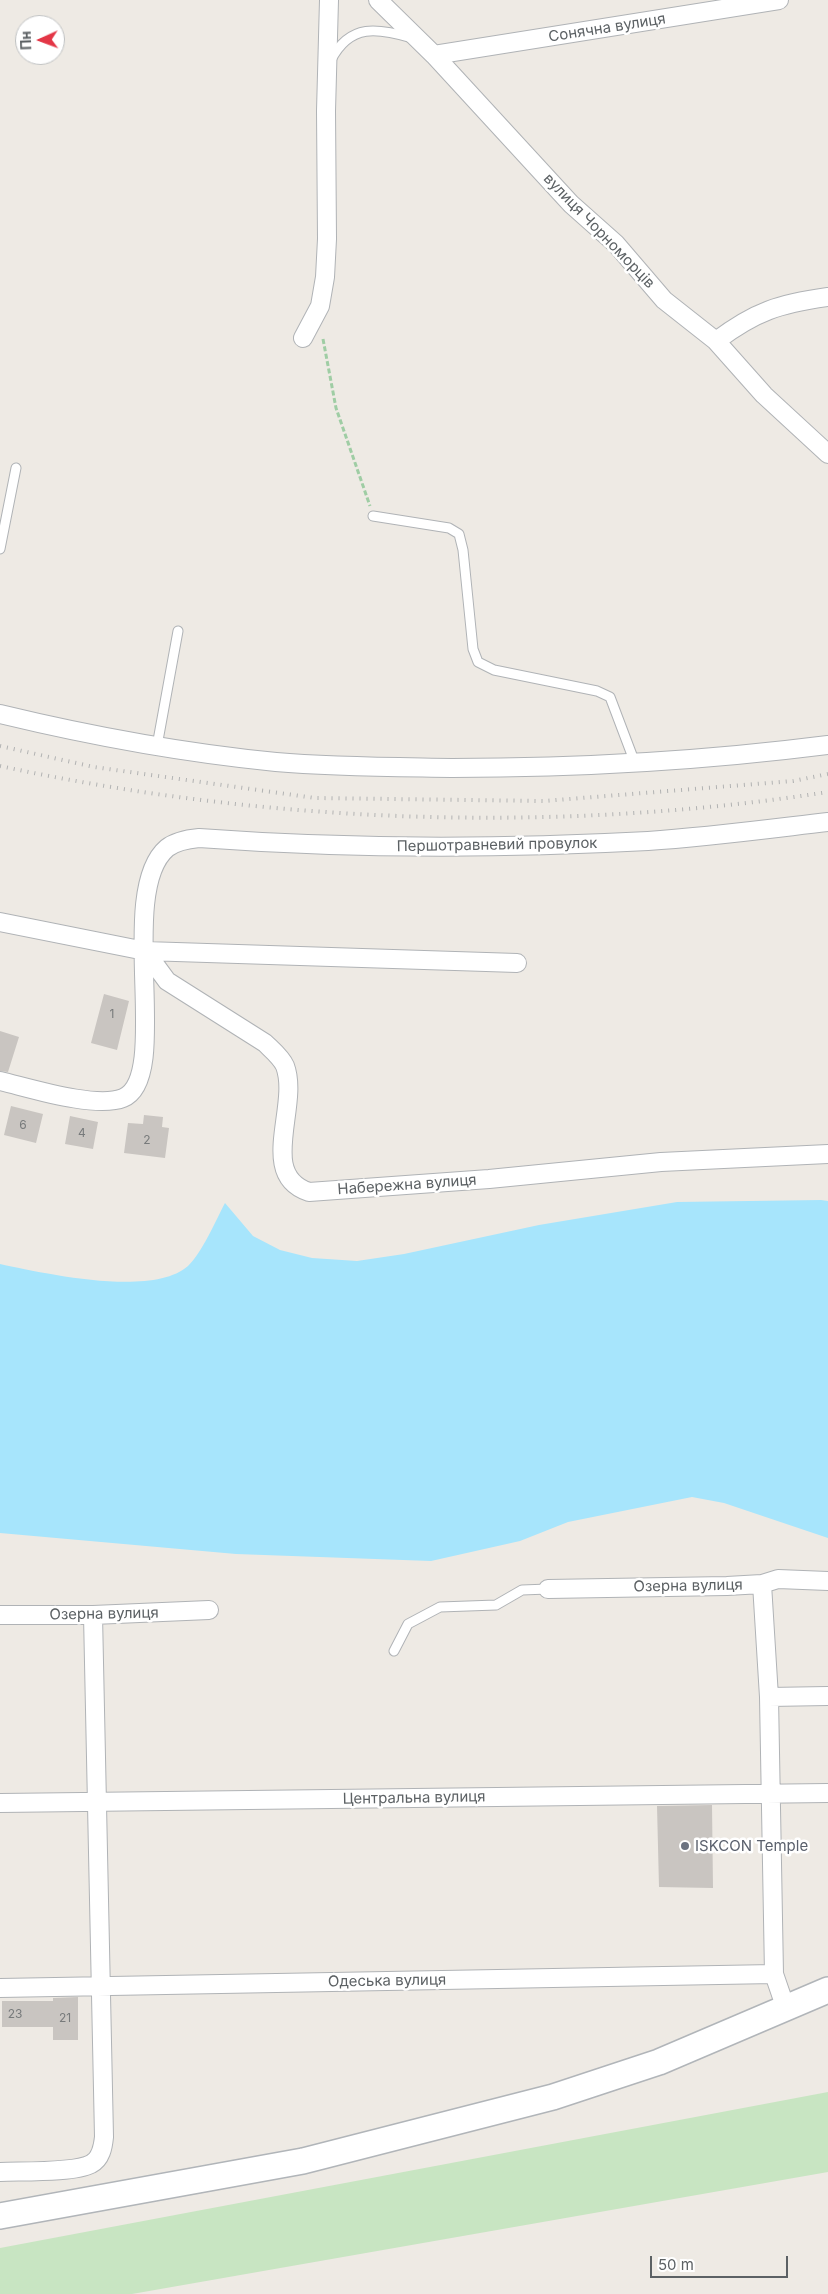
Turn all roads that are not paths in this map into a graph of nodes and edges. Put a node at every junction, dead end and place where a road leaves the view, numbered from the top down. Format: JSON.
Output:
{"nodes":[{"id":1,"x":329,"y":0,"type":"edge"},
{"id":2,"x":378,"y":0,"type":"edge"},
{"id":3,"x":779,"y":0,"type":"edge"},
{"id":4,"x":418,"y":39,"type":"junction"},
{"id":5,"x":434,"y":55,"type":"junction"},
{"id":6,"x":327,"y":69,"type":"junction"},
{"id":7,"x":828,"y":297,"type":"edge"},
{"id":8,"x":304,"y":338,"type":"dead end"},
{"id":9,"x":716,"y":341,"type":"junction"},
{"id":10,"x":828,"y":454,"type":"edge"},
{"id":11,"x":16,"y":468,"type":"dead end"},
{"id":12,"x":373,"y":516,"type":"road end"},
{"id":13,"x":0,"y":549,"type":"edge"},
{"id":14,"x":178,"y":631,"type":"dead end"},
{"id":15,"x":0,"y":714,"type":"edge"},
{"id":16,"x":828,"y":745,"type":"edge"},
{"id":17,"x":157,"y":746,"type":"junction"},
{"id":18,"x":635,"y":763,"type":"junction"},
{"id":19,"x":828,"y":822,"type":"edge"},
{"id":20,"x":0,"y":922,"type":"edge"},
{"id":21,"x":144,"y":951,"type":"junction"},
{"id":22,"x":517,"y":963,"type":"dead end"},
{"id":23,"x":0,"y":1082,"type":"edge"},
{"id":24,"x":828,"y":1154,"type":"edge"},
{"id":25,"x":828,"y":1581,"type":"edge"},
{"id":26,"x":762,"y":1584,"type":"junction"},
{"id":27,"x":548,"y":1589,"type":"joint"},
{"id":28,"x":209,"y":1610,"type":"dead end"},
{"id":29,"x":0,"y":1615,"type":"edge"},
{"id":30,"x":93,"y":1615,"type":"junction"},
{"id":31,"x":394,"y":1652,"type":"dead end"},
{"id":32,"x":828,"y":1696,"type":"edge"},
{"id":33,"x":769,"y":1697,"type":"junction"},
{"id":34,"x":828,"y":1793,"type":"edge"},
{"id":35,"x":771,"y":1794,"type":"junction"},
{"id":36,"x":96,"y":1802,"type":"junction"},
{"id":37,"x":0,"y":1803,"type":"edge"},
{"id":38,"x":774,"y":1974,"type":"junction"},
{"id":39,"x":101,"y":1986,"type":"junction"},
{"id":40,"x":0,"y":1988,"type":"edge"},
{"id":41,"x":828,"y":1990,"type":"edge"},
{"id":42,"x":786,"y":2009,"type":"junction"},
{"id":43,"x":0,"y":2172,"type":"edge"},
{"id":44,"x":0,"y":2216,"type":"edge"}],
"edges":[{"from":1,"to":6,"type":"street"},
{"from":2,"to":4,"type":"street","name":"вулиця Чорноморців"},
{"from":3,"to":5,"type":"street","name":"Сонячна вулиця"},
{"from":4,"to":5,"type":"street","name":"вулиця Чорноморців"},
{"from":4,"to":6,"type":"lane"},
{"from":5,"to":9,"type":"street","name":"вулиця Чорноморців"},
{"from":6,"to":8,"type":"street"},
{"from":7,"to":9,"type":"street"},
{"from":9,"to":10,"type":"street","name":"вулиця Чорноморців"},
{"from":11,"to":13,"type":"lane"},
{"from":12,"to":18,"type":"lane"},
{"from":14,"to":17,"type":"lane"},
{"from":15,"to":17,"type":"street"},
{"from":16,"to":18,"type":"street"},
{"from":17,"to":18,"type":"street"},
{"from":19,"to":21,"type":"street","name":"Першотравневий провулок"},
{"from":20,"to":21,"type":"street"},
{"from":21,"to":22,"type":"street"},
{"from":21,"to":23,"type":"street"},
{"from":21,"to":24,"type":"street","name":"Набережна вулиця"},
{"from":25,"to":26,"type":"street","name":"Озерна вулиця"},
{"from":26,"to":27,"type":"street","name":"Озерна вулиця"},
{"from":26,"to":33,"type":"street"},
{"from":27,"to":31,"type":"lane"},
{"from":28,"to":30,"type":"street","name":"Озерна вулиця"},
{"from":29,"to":30,"type":"street","name":"Озерна вулиця"},
{"from":30,"to":36,"type":"street"},
{"from":32,"to":33,"type":"street"},
{"from":33,"to":35,"type":"street"},
{"from":34,"to":35,"type":"street","name":"Центральна вулиця"},
{"from":35,"to":36,"type":"street","name":"Центральна вулиця"},
{"from":35,"to":38,"type":"street"},
{"from":36,"to":37,"type":"street","name":"Центральна вулиця"},
{"from":36,"to":39,"type":"street"},
{"from":38,"to":39,"type":"street","name":"Одеська вулиця"},
{"from":38,"to":42,"type":"street"},
{"from":39,"to":40,"type":"street","name":"Одеська вулиця"},
{"from":39,"to":43,"type":"street"},
{"from":41,"to":42,"type":"main road"},
{"from":42,"to":44,"type":"main road"}]}
